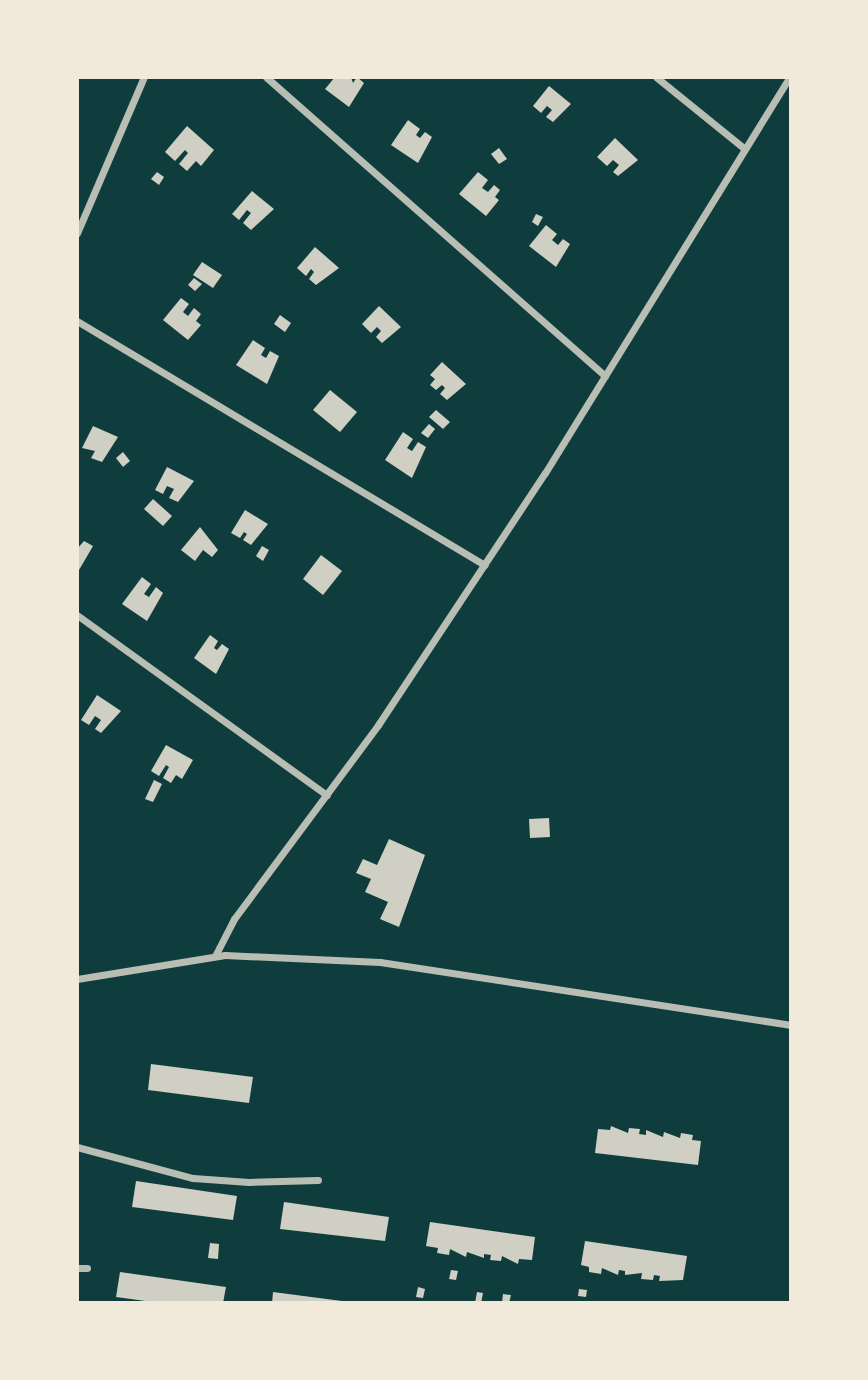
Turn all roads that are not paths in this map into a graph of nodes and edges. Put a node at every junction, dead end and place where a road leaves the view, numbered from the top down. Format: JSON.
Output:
{"nodes":[{"id":1,"x":144,"y":77,"type":"edge"},
{"id":2,"x":266,"y":77,"type":"edge"},
{"id":3,"x":656,"y":77,"type":"edge"},
{"id":4,"x":790,"y":77,"type":"edge"},
{"id":5,"x":745,"y":149,"type":"junction"},
{"id":6,"x":77,"y":233,"type":"edge"},
{"id":7,"x":77,"y":321,"type":"edge"},
{"id":8,"x":605,"y":376,"type":"junction"},
{"id":9,"x":484,"y":565,"type":"junction"},
{"id":10,"x":77,"y":615,"type":"edge"},
{"id":11,"x":327,"y":794,"type":"junction"},
{"id":12,"x":215,"y":956,"type":"junction"},
{"id":13,"x":77,"y":979,"type":"edge"},
{"id":14,"x":791,"y":1025,"type":"edge"},
{"id":15,"x":77,"y":1147,"type":"edge"},
{"id":16,"x":318,"y":1180,"type":"dead end"},
{"id":17,"x":77,"y":1268,"type":"edge"},
{"id":18,"x":87,"y":1268,"type":"dead end"}],
"edges":[{"from":1,"to":6,"type":"street"},
{"from":2,"to":8,"type":"street"},
{"from":3,"to":5,"type":"street"},
{"from":4,"to":5,"type":"street"},
{"from":5,"to":8,"type":"street"},
{"from":7,"to":9,"type":"street"},
{"from":8,"to":9,"type":"street"},
{"from":9,"to":11,"type":"street"},
{"from":10,"to":11,"type":"street"},
{"from":11,"to":12,"type":"street"},
{"from":12,"to":13,"type":"street"},
{"from":12,"to":14,"type":"street"},
{"from":15,"to":16,"type":"street"},
{"from":17,"to":18,"type":"street"}]}
